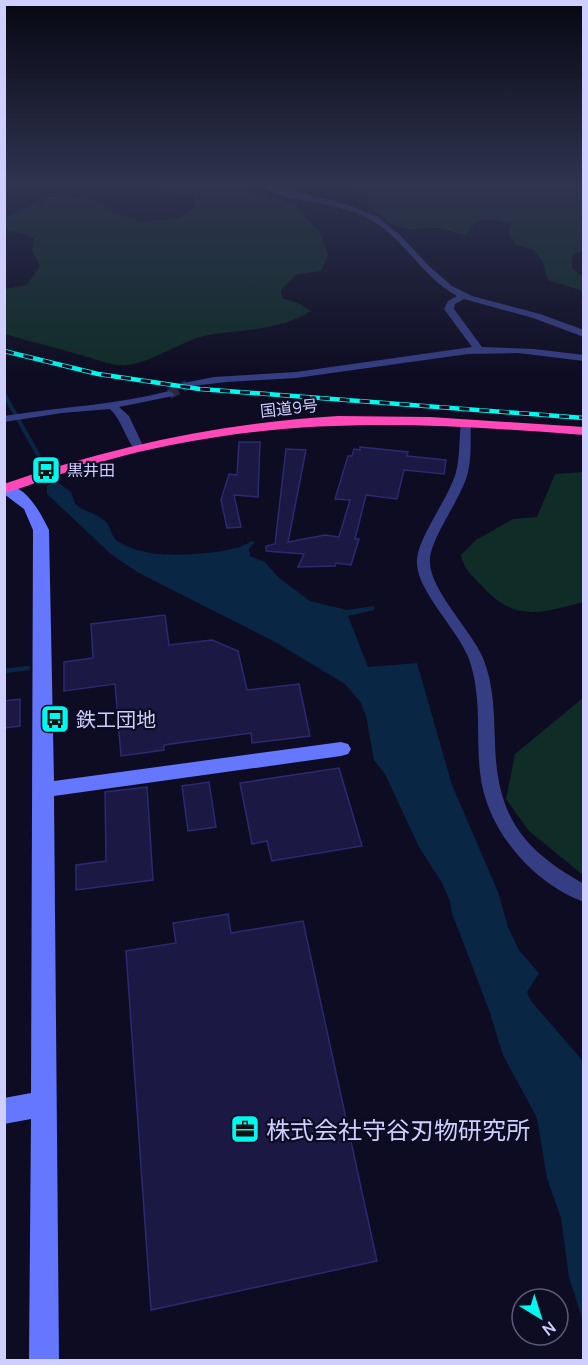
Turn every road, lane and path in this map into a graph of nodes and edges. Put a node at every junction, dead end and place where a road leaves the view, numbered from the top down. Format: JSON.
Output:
{"nodes":[{"id":1,"x":408,"y":248,"type":"edge"},
{"id":2,"x":463,"y":296,"type":"junction"},
{"id":3,"x":584,"y":334,"type":"edge"},
{"id":4,"x":479,"y":350,"type":"junction"},
{"id":5,"x":584,"y":358,"type":"edge"},
{"id":6,"x":187,"y":385,"type":"tunnel mouth"},
{"id":7,"x":169,"y":394,"type":"tunnel mouth"},
{"id":8,"x":112,"y":406,"type":"junction"},
{"id":9,"x":11,"y":416,"type":"edge"},
{"id":10,"x":466,"y":422,"type":"junction"},
{"id":11,"x":584,"y":431,"type":"edge"},
{"id":12,"x":138,"y":448,"type":"junction"},
{"id":13,"x":5,"y":488,"type":"edge"},
{"id":14,"x":341,"y":748,"type":"dead end"},
{"id":15,"x":44,"y":790,"type":"junction"},
{"id":16,"x":584,"y":894,"type":"edge"},
{"id":17,"x":43,"y":1104,"type":"junction"},
{"id":18,"x":4,"y":1111,"type":"edge"},
{"id":19,"x":44,"y":1360,"type":"edge"}],
"edges":[{"from":1,"to":2,"type":"street"},
{"from":2,"to":3,"type":"street"},
{"from":2,"to":4,"type":"street"},
{"from":4,"to":5,"type":"street"},
{"from":4,"to":6,"type":"street"},
{"from":7,"to":8,"type":"street"},
{"from":8,"to":9,"type":"street"},
{"from":8,"to":12,"type":"street"},
{"from":10,"to":11,"type":"highway","name":"国道9号"},
{"from":10,"to":12,"type":"highway","name":"国道9号"},
{"from":10,"to":16,"type":"street"},
{"from":12,"to":13,"type":"highway","name":"国道9号"},
{"from":13,"to":15,"type":"street"},
{"from":14,"to":15,"type":"street"},
{"from":15,"to":17,"type":"street"},
{"from":17,"to":18,"type":"street"},
{"from":17,"to":19,"type":"street"}]}
